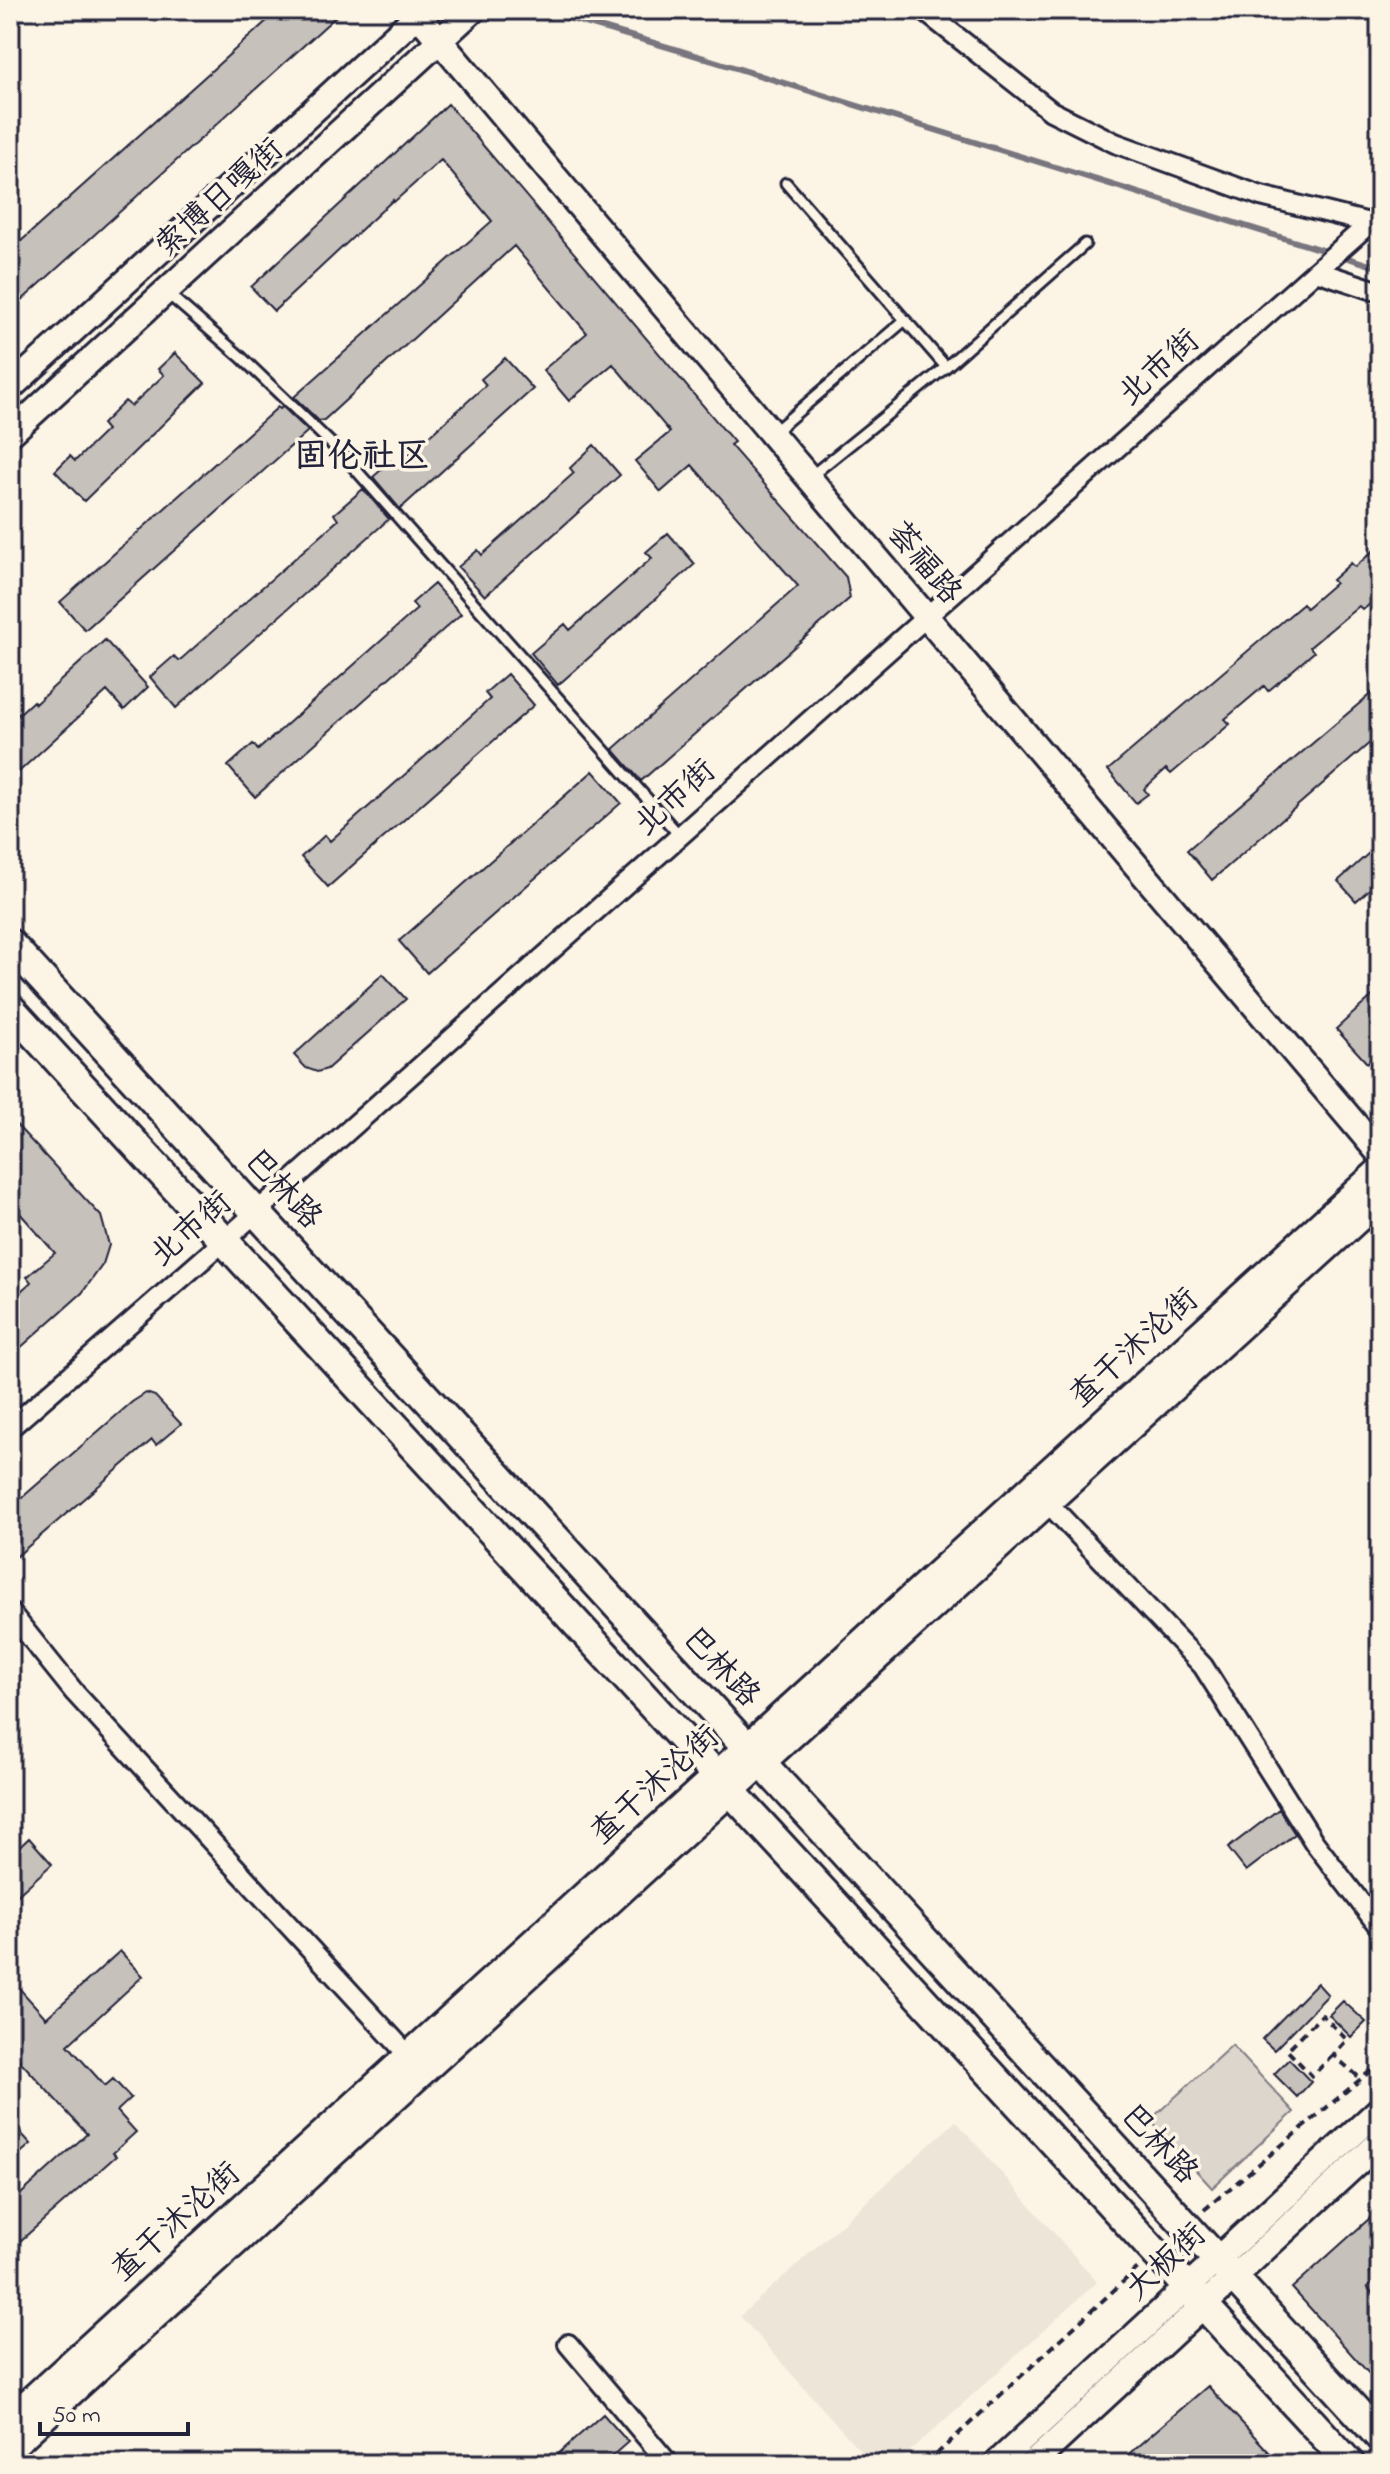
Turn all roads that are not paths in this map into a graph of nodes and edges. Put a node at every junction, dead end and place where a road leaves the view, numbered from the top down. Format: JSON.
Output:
{"nodes":[{"id":1,"x":473,"y":10,"type":"edge"},
{"id":2,"x":923,"y":10,"type":"edge"},
{"id":3,"x":418,"y":12,"type":"edge"},
{"id":4,"x":440,"y":41,"type":"junction"},
{"id":5,"x":786,"y":183,"type":"dead end"},
{"id":6,"x":1375,"y":219,"type":"edge"},
{"id":7,"x":1085,"y":244,"type":"dead end"},
{"id":8,"x":1316,"y":271,"type":"junction"},
{"id":9,"x":166,"y":292,"type":"junction"},
{"id":10,"x":1380,"y":292,"type":"edge"},
{"id":11,"x":905,"y":320,"type":"junction"},
{"id":12,"x":946,"y":367,"type":"junction"},
{"id":13,"x":10,"y":388,"type":"edge"},
{"id":14,"x":10,"y":434,"type":"edge"},
{"id":15,"x":772,"y":434,"type":"junction"},
{"id":16,"x":809,"y":478,"type":"junction"},
{"id":17,"x":926,"y":617,"type":"junction"},
{"id":18,"x":680,"y":836,"type":"junction"},
{"id":19,"x":10,"y":944,"type":"edge"},
{"id":20,"x":10,"y":1008,"type":"edge"},
{"id":21,"x":1380,"y":1154,"type":"edge"},
{"id":22,"x":1380,"y":1169,"type":"edge"},
{"id":23,"x":1380,"y":1200,"type":"edge"},
{"id":24,"x":256,"y":1213,"type":"junction"},
{"id":25,"x":225,"y":1240,"type":"junction"},
{"id":26,"x":10,"y":1428,"type":"edge"},
{"id":27,"x":1048,"y":1503,"type":"junction"},
{"id":28,"x":10,"y":1612,"type":"edge"},
{"id":29,"x":754,"y":1755,"type":"junction"},
{"id":30,"x":724,"y":1783,"type":"junction"},
{"id":31,"x":1380,"y":1928,"type":"edge"},
{"id":32,"x":408,"y":2055,"type":"junction"},
{"id":33,"x":1380,"y":2109,"type":"edge"},
{"id":34,"x":1380,"y":2142,"type":"edge"},
{"id":35,"x":1226,"y":2269,"type":"junction"},
{"id":36,"x":1196,"y":2296,"type":"junction"},
{"id":37,"x":568,"y":2344,"type":"dead end"},
{"id":38,"x":10,"y":2418,"type":"edge"},
{"id":39,"x":1380,"y":2437,"type":"edge"},
{"id":40,"x":10,"y":2449,"type":"edge"},
{"id":41,"x":669,"y":2464,"type":"edge"},
{"id":42,"x":996,"y":2464,"type":"edge"},
{"id":43,"x":1032,"y":2464,"type":"edge"},
{"id":44,"x":1350,"y":2464,"type":"edge"}],
"edges":[{"from":1,"to":4,"type":"street","name":"索博日嘎街"},
{"from":2,"to":6,"type":"street"},
{"from":3,"to":4,"type":"street","name":"荟福路"},
{"from":3,"to":13,"type":"street","name":"索博日嘎街"},
{"from":4,"to":9,"type":"street","name":"索博日嘎街"},
{"from":4,"to":15,"type":"street","name":"荟福路"},
{"from":5,"to":11,"type":"lane"},
{"from":6,"to":8,"type":"street","name":"北市街"},
{"from":7,"to":12,"type":"lane"},
{"from":8,"to":10,"type":"street"},
{"from":8,"to":17,"type":"street","name":"北市街"},
{"from":9,"to":14,"type":"street","name":"索博日嘎街"},
{"from":9,"to":18,"type":"lane"},
{"from":11,"to":12,"type":"lane"},
{"from":11,"to":15,"type":"lane"},
{"from":12,"to":16,"type":"lane"},
{"from":15,"to":16,"type":"street","name":"荟福路"},
{"from":16,"to":17,"type":"street","name":"荟福路"},
{"from":17,"to":18,"type":"street","name":"北市街"},
{"from":17,"to":21,"type":"street","name":"荟福路"},
{"from":18,"to":24,"type":"street","name":"北市街"},
{"from":19,"to":24,"type":"main road","name":"巴林路"},
{"from":20,"to":25,"type":"main road"},
{"from":22,"to":29,"type":"street","name":"查干沐沦街"},
{"from":23,"to":27,"type":"street","name":"查干沐沦街"},
{"from":24,"to":25,"type":"street","name":"北市街"},
{"from":24,"to":29,"type":"main road","name":"巴林路"},
{"from":25,"to":26,"type":"street","name":"北市街"},
{"from":25,"to":30,"type":"main road"},
{"from":27,"to":29,"type":"street","name":"查干沐沦街"},
{"from":27,"to":31,"type":"street"},
{"from":28,"to":32,"type":"street"},
{"from":29,"to":30,"type":"street","name":"查干沐沦街"},
{"from":29,"to":35,"type":"main road","name":"巴林路"},
{"from":30,"to":32,"type":"street","name":"查干沐沦街"},
{"from":30,"to":36,"type":"main road"},
{"from":30,"to":40,"type":"street","name":"查干沐沦街"},
{"from":32,"to":38,"type":"street","name":"查干沐沦街"},
{"from":33,"to":35,"type":"street","name":"大板街"},
{"from":34,"to":35,"type":"street","name":"大板街"},
{"from":35,"to":36,"type":"street","name":"大板街"},
{"from":35,"to":39,"type":"main road","name":"巴林路"},
{"from":36,"to":42,"type":"street","name":"大板街"},
{"from":36,"to":43,"type":"street","name":"大板街"},
{"from":36,"to":44,"type":"main road"},
{"from":37,"to":41,"type":"street"}]}
